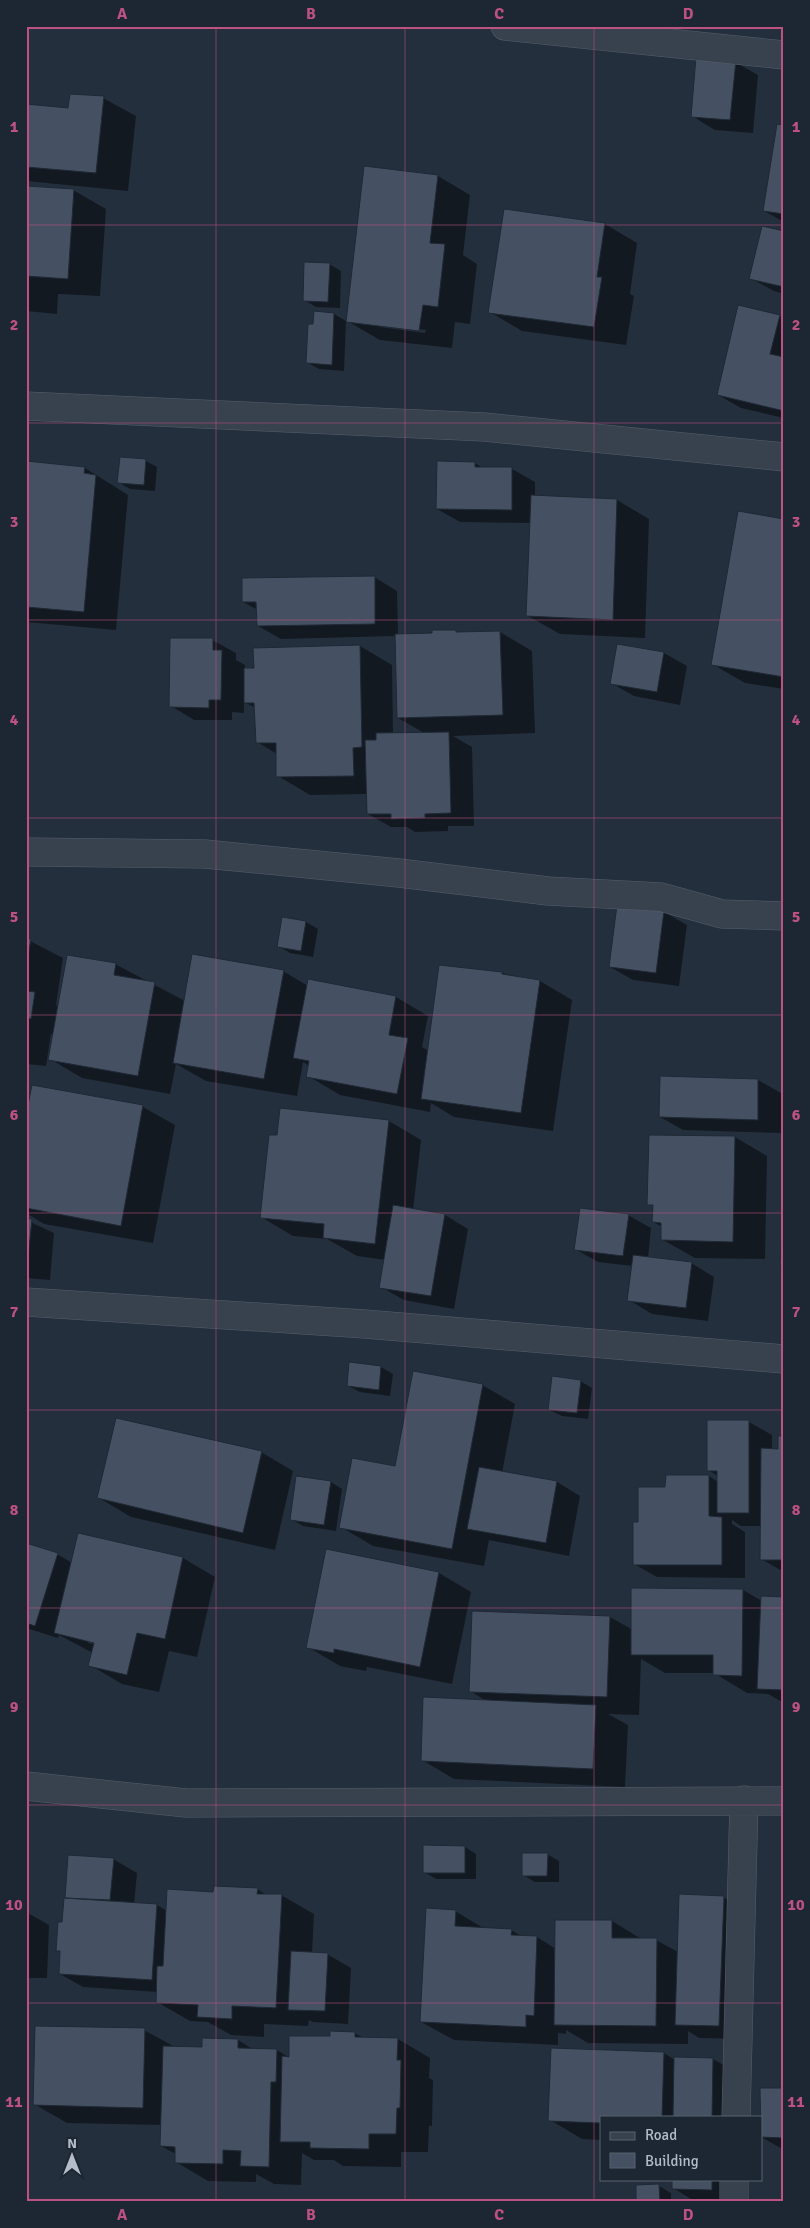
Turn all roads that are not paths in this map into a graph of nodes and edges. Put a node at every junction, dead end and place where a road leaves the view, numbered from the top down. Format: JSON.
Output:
{"nodes":[{"id":1,"x":505,"y":26,"type":"edge"},
{"id":2,"x":784,"y":55,"type":"edge"},
{"id":3,"x":26,"y":406,"type":"edge"},
{"id":4,"x":784,"y":457,"type":"edge"},
{"id":5,"x":26,"y":852,"type":"edge"},
{"id":6,"x":784,"y":916,"type":"edge"},
{"id":7,"x":26,"y":1302,"type":"edge"},
{"id":8,"x":784,"y":1359,"type":"edge"},
{"id":9,"x":26,"y":1786,"type":"edge"},
{"id":10,"x":744,"y":1800,"type":"junction"},
{"id":11,"x":784,"y":1801,"type":"edge"},
{"id":12,"x":736,"y":2116,"type":"edge"},
{"id":13,"x":734,"y":2180,"type":"edge"},
{"id":14,"x":734,"y":2202,"type":"edge"}],
"edges":[{"from":1,"to":2,"type":"street"},
{"from":3,"to":4,"type":"street"},
{"from":5,"to":6,"type":"street"},
{"from":7,"to":8,"type":"street"},
{"from":9,"to":10,"type":"street"},
{"from":10,"to":11,"type":"street"},
{"from":10,"to":12,"type":"street"},
{"from":13,"to":14,"type":"street"}]}
